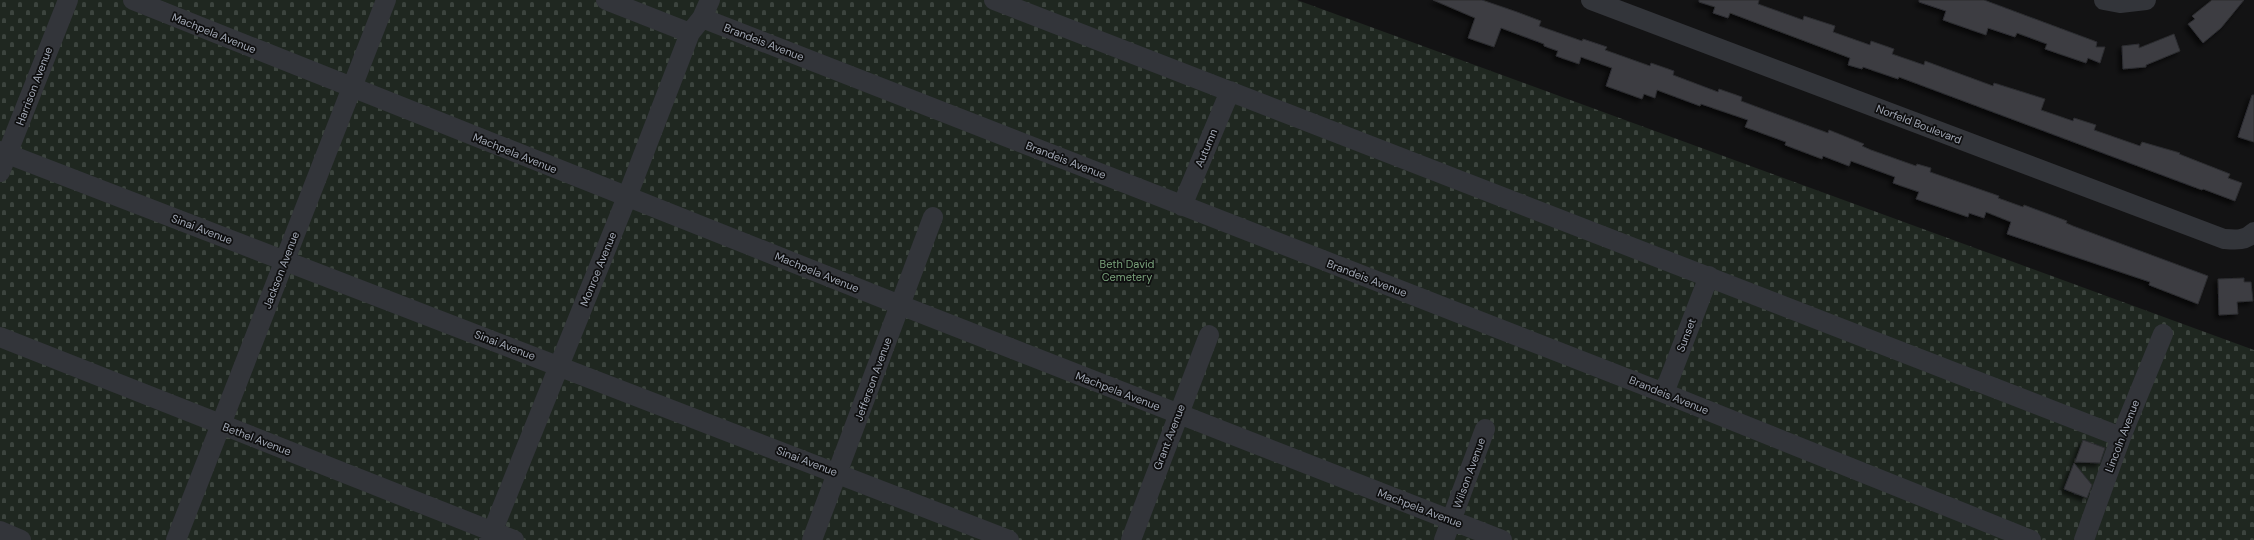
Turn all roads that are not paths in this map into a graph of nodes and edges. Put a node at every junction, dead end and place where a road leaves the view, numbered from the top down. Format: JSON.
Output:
{"nodes":[{"id":1,"x":68,"y":0,"type":"edge"},
{"id":2,"x":133,"y":0,"type":"edge"},
{"id":3,"x":386,"y":0,"type":"edge"},
{"id":4,"x":606,"y":0,"type":"edge"},
{"id":5,"x":994,"y":0,"type":"edge"},
{"id":6,"x":1591,"y":0,"type":"edge"},
{"id":7,"x":2104,"y":0,"type":"edge"},
{"id":8,"x":2146,"y":0,"type":"edge"},
{"id":9,"x":706,"y":9,"type":"edge"},
{"id":10,"x":690,"y":33,"type":"junction"},
{"id":11,"x":351,"y":88,"type":"junction"},
{"id":12,"x":1230,"y":91,"type":"junction"},
{"id":13,"x":2,"y":159,"type":"edge"},
{"id":14,"x":627,"y":197,"type":"junction"},
{"id":15,"x":1182,"y":206,"type":"junction"},
{"id":16,"x":933,"y":217,"type":"dead end"},
{"id":17,"x":2251,"y":235,"type":"edge"},
{"id":18,"x":285,"y":260,"type":"junction"},
{"id":19,"x":1709,"y":276,"type":"junction"},
{"id":20,"x":900,"y":305,"type":"junction"},
{"id":21,"x":2163,"y":334,"type":"dead end"},
{"id":22,"x":1209,"y":335,"type":"dead end"},
{"id":23,"x":0,"y":337,"type":"edge"},
{"id":24,"x":559,"y":366,"type":"junction"},
{"id":25,"x":1664,"y":393,"type":"junction"},
{"id":26,"x":1178,"y":414,"type":"junction"},
{"id":27,"x":222,"y":425,"type":"junction"},
{"id":28,"x":1485,"y":429,"type":"dead end"},
{"id":29,"x":2120,"y":437,"type":"junction"},
{"id":30,"x":838,"y":473,"type":"junction"},
{"id":31,"x":1451,"y":520,"type":"junction"},
{"id":32,"x":0,"y":531,"type":"edge"},
{"id":33,"x":490,"y":536,"type":"edge"},
{"id":34,"x":21,"y":540,"type":"edge"},
{"id":35,"x":176,"y":540,"type":"edge"},
{"id":36,"x":514,"y":540,"type":"edge"},
{"id":37,"x":812,"y":540,"type":"edge"},
{"id":38,"x":1009,"y":540,"type":"edge"},
{"id":39,"x":1131,"y":540,"type":"edge"},
{"id":40,"x":1444,"y":540,"type":"edge"},
{"id":41,"x":1502,"y":540,"type":"edge"},
{"id":42,"x":2031,"y":540,"type":"edge"},
{"id":43,"x":2084,"y":540,"type":"edge"}],
"edges":[{"from":1,"to":13,"type":"street","name":"Harrison Avenue"},
{"from":2,"to":11,"type":"street","name":"Machpela Avenue"},
{"from":3,"to":11,"type":"street","name":"Jackson Avenue"},
{"from":4,"to":10,"type":"street"},
{"from":5,"to":12,"type":"street"},
{"from":6,"to":17,"type":"street","name":"Norfeld Boulevard"},
{"from":7,"to":8,"type":"street"},
{"from":9,"to":10,"type":"street","name":"Monroe Avenue"},
{"from":9,"to":15,"type":"street","name":"Brandeis Avenue"},
{"from":10,"to":14,"type":"street","name":"Monroe Avenue"},
{"from":11,"to":14,"type":"street","name":"Machpela Avenue"},
{"from":11,"to":18,"type":"street","name":"Jackson Avenue"},
{"from":12,"to":15,"type":"street","name":"Autumn"},
{"from":12,"to":19,"type":"street"},
{"from":13,"to":18,"type":"street","name":"Sinai Avenue"},
{"from":14,"to":20,"type":"street","name":"Machpela Avenue"},
{"from":14,"to":24,"type":"street","name":"Monroe Avenue"},
{"from":15,"to":25,"type":"street","name":"Brandeis Avenue"},
{"from":16,"to":20,"type":"street","name":"Jefferson Avenue"},
{"from":18,"to":24,"type":"street","name":"Sinai Avenue"},
{"from":18,"to":27,"type":"street","name":"Jackson Avenue"},
{"from":19,"to":25,"type":"street","name":"Sunset"},
{"from":19,"to":29,"type":"street"},
{"from":20,"to":26,"type":"street","name":"Machpela Avenue"},
{"from":20,"to":30,"type":"street","name":"Jefferson Avenue"},
{"from":21,"to":29,"type":"street","name":"Lincoln Avenue"},
{"from":22,"to":26,"type":"street","name":"Grant Avenue"},
{"from":23,"to":27,"type":"street","name":"Bethel Avenue"},
{"from":24,"to":30,"type":"street","name":"Sinai Avenue"},
{"from":24,"to":33,"type":"street","name":"Monroe Avenue"},
{"from":25,"to":42,"type":"street","name":"Brandeis Avenue"},
{"from":26,"to":31,"type":"street","name":"Machpela Avenue"},
{"from":26,"to":39,"type":"street","name":"Grant Avenue"},
{"from":27,"to":33,"type":"street","name":"Bethel Avenue"},
{"from":27,"to":35,"type":"street","name":"Jackson Avenue"},
{"from":28,"to":31,"type":"street","name":"Wilson Avenue"},
{"from":29,"to":43,"type":"street","name":"Lincoln Avenue"},
{"from":30,"to":37,"type":"street","name":"Jefferson Avenue"},
{"from":30,"to":38,"type":"street","name":"Sinai Avenue"},
{"from":31,"to":40,"type":"street","name":"Wilson Avenue"},
{"from":31,"to":41,"type":"street","name":"Machpela Avenue"},
{"from":32,"to":34,"type":"street"},
{"from":33,"to":36,"type":"street","name":"Bethel Avenue"}]}
